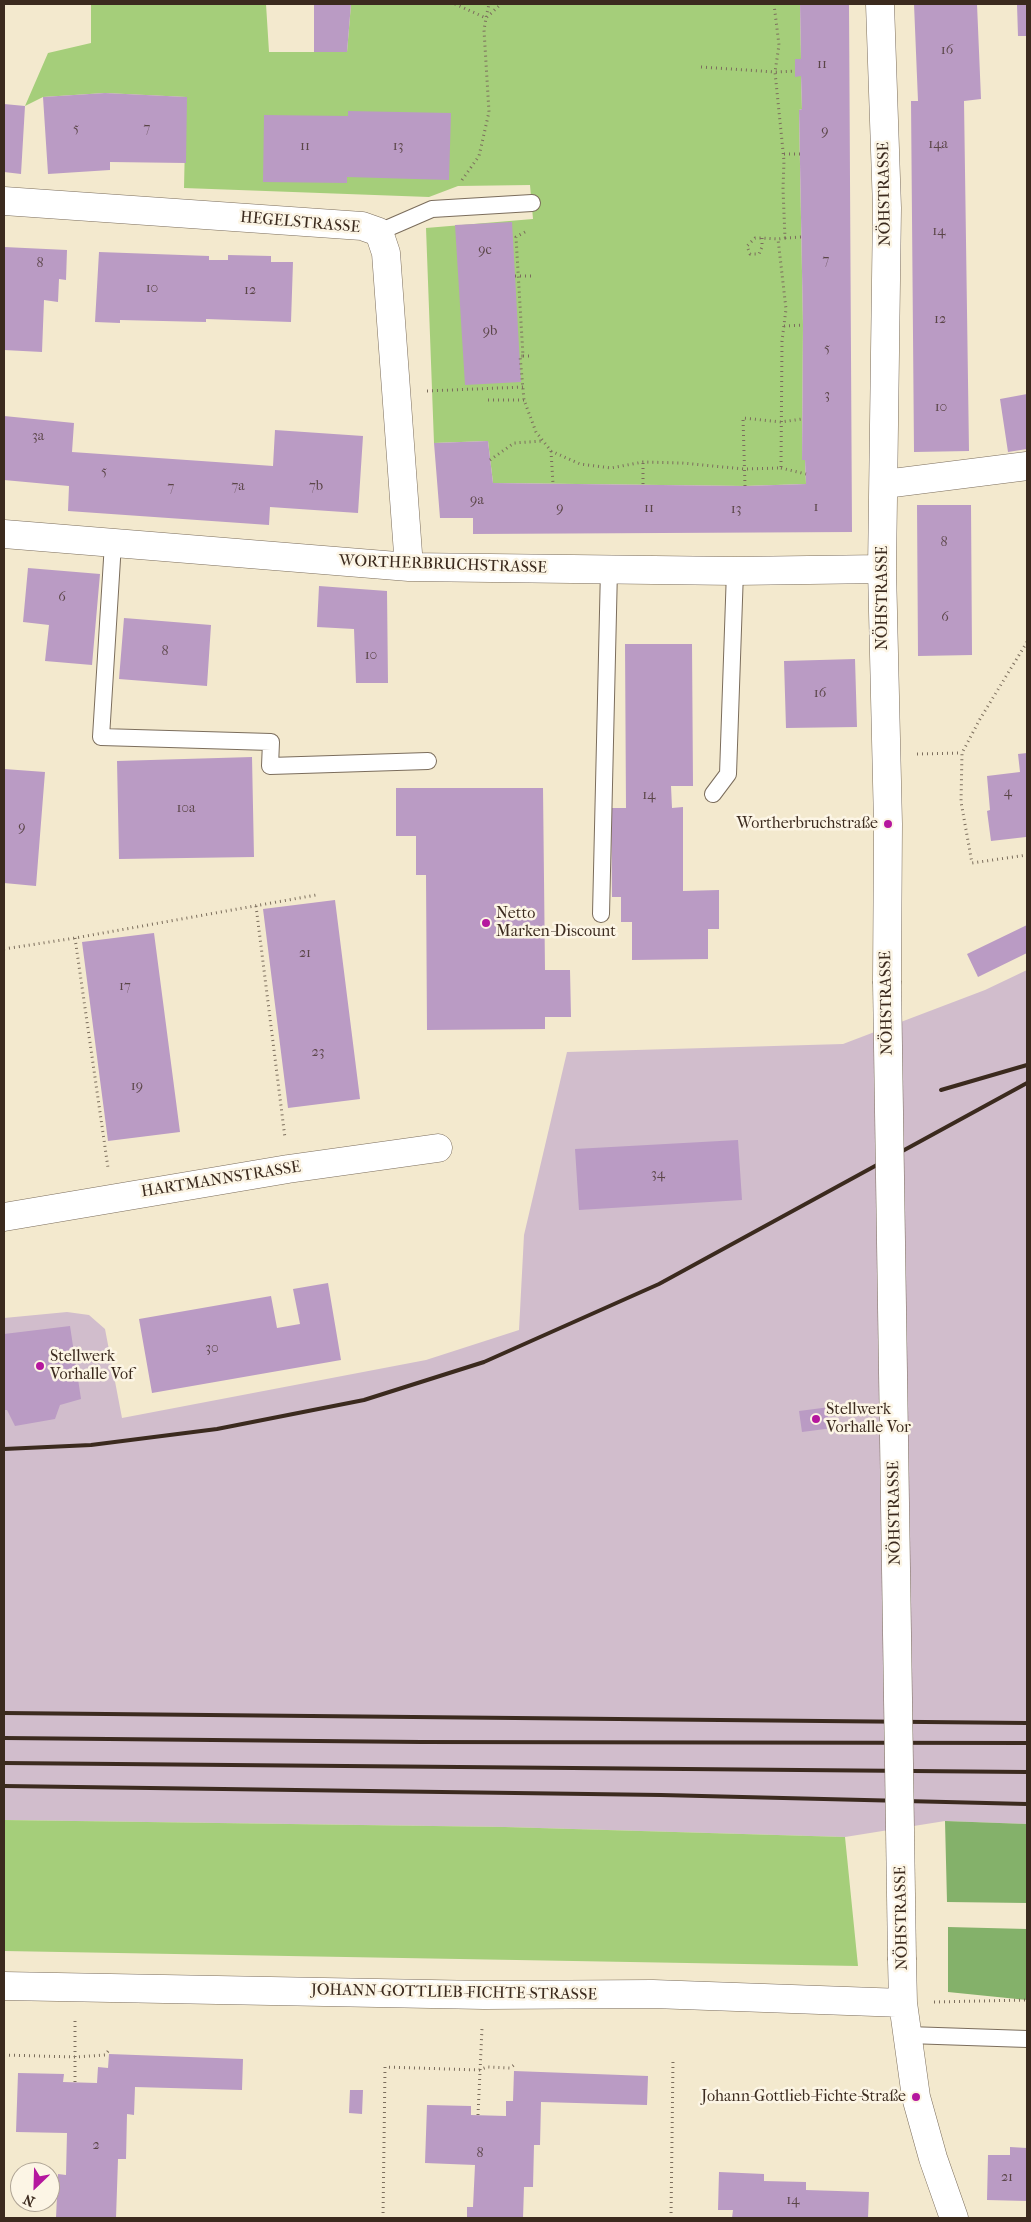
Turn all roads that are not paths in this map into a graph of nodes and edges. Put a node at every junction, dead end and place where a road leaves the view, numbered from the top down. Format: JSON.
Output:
{"nodes":[{"id":1,"x":880,"y":4,"type":"edge"},
{"id":2,"x":4,"y":201,"type":"edge"},
{"id":3,"x":528,"y":203,"type":"road end"},
{"id":4,"x":380,"y":232,"type":"junction"},
{"id":5,"x":1027,"y":466,"type":"edge"},
{"id":6,"x":885,"y":484,"type":"junction"},
{"id":7,"x":4,"y":534,"type":"edge"},
{"id":8,"x":113,"y":543,"type":"junction"},
{"id":9,"x":410,"y":567,"type":"junction"},
{"id":10,"x":609,"y":569,"type":"junction"},
{"id":11,"x":882,"y":569,"type":"junction"},
{"id":12,"x":735,"y":570,"type":"junction"},
{"id":13,"x":428,"y":761,"type":"dead end"},
{"id":14,"x":712,"y":794,"type":"dead end"},
{"id":15,"x":601,"y":914,"type":"dead end"},
{"id":16,"x":438,"y":1148,"type":"dead end"},
{"id":17,"x":4,"y":1217,"type":"edge"},
{"id":18,"x":4,"y":1986,"type":"edge"},
{"id":19,"x":903,"y":2003,"type":"junction"},
{"id":20,"x":908,"y":2036,"type":"junction"},
{"id":21,"x":1027,"y":2039,"type":"edge"},
{"id":22,"x":954,"y":2218,"type":"edge"}],
"edges":[{"from":1,"to":6,"type":"street","name":"NÖHSTRASSE"},
{"from":2,"to":4,"type":"street","name":"HEGELSTRASSE"},
{"from":3,"to":4,"type":"lane"},
{"from":4,"to":9,"type":"street","name":"HEGELSTRASSE"},
{"from":5,"to":6,"type":"street"},
{"from":6,"to":11,"type":"street","name":"NÖHSTRASSE"},
{"from":7,"to":8,"type":"street","name":"WORTHERBRUCHSTRASSE"},
{"from":8,"to":9,"type":"street","name":"WORTHERBRUCHSTRASSE"},
{"from":8,"to":13,"type":"lane"},
{"from":9,"to":10,"type":"street","name":"WORTHERBRUCHSTRASSE"},
{"from":10,"to":12,"type":"street","name":"WORTHERBRUCHSTRASSE"},
{"from":10,"to":15,"type":"lane"},
{"from":11,"to":12,"type":"street","name":"WORTHERBRUCHSTRASSE"},
{"from":11,"to":19,"type":"street","name":"NÖHSTRASSE","bridge":true},
{"from":12,"to":14,"type":"lane"},
{"from":16,"to":17,"type":"street","name":"HARTMANNSTRASSE"},
{"from":18,"to":19,"type":"street","name":"JOHANN-GOTTLIEB-FICHTE-STRASSE"},
{"from":19,"to":20,"type":"street","name":"NÖHSTRASSE"},
{"from":20,"to":21,"type":"lane"},
{"from":20,"to":22,"type":"street","name":"NÖHSTRASSE"}]}
